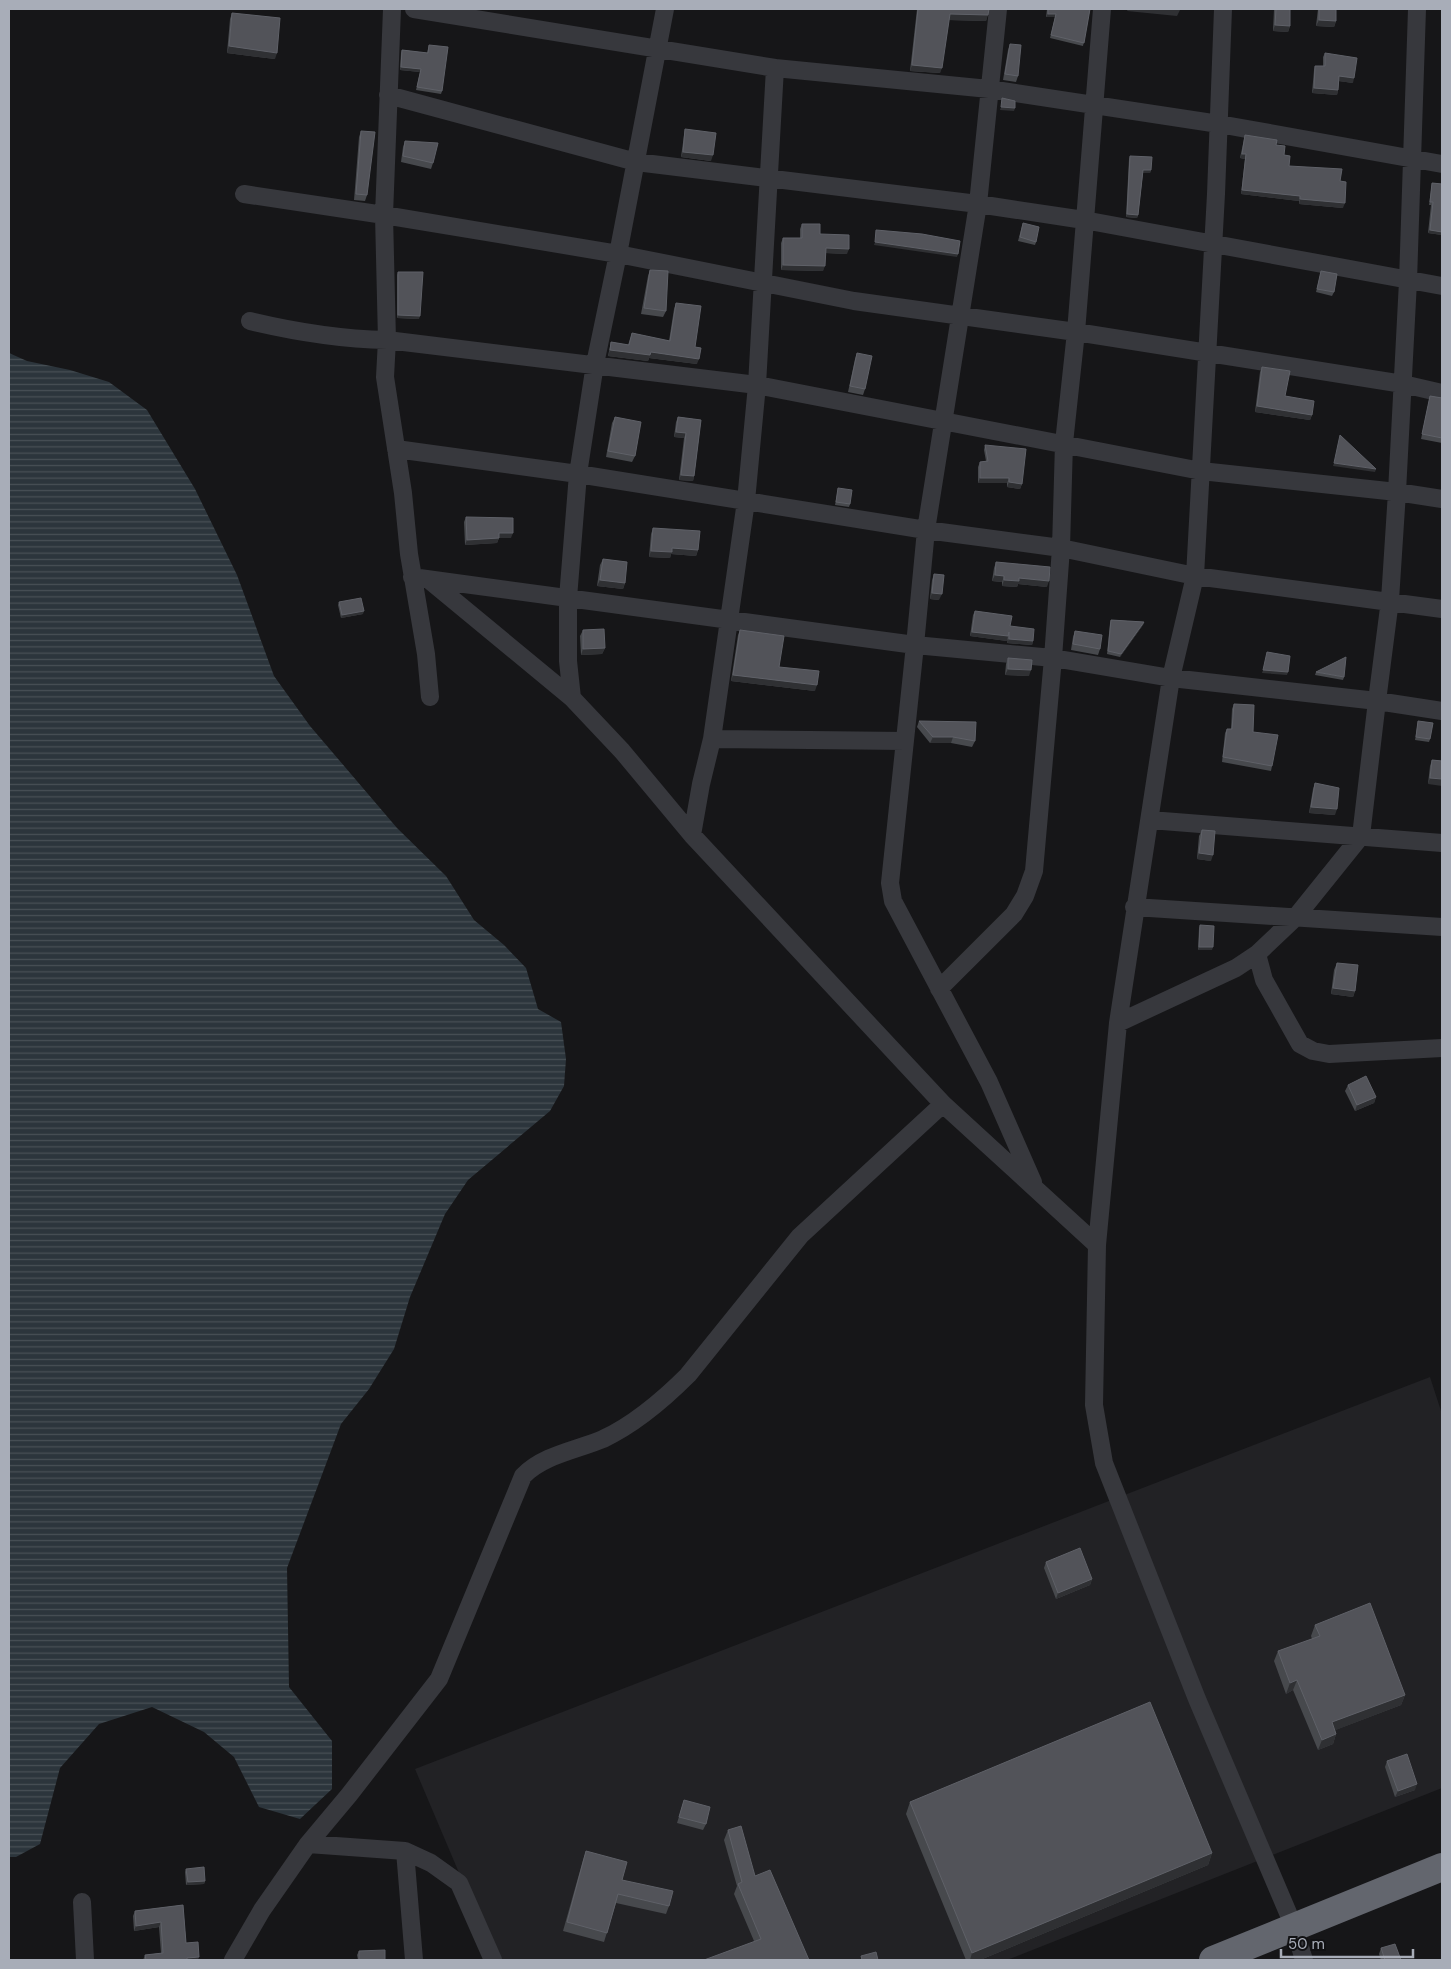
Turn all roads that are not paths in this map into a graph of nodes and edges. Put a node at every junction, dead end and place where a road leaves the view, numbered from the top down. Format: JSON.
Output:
{"nodes":[{"id":1,"x":392,"y":9,"type":"edge"},
{"id":2,"x":414,"y":9,"type":"edge"},
{"id":3,"x":665,"y":9,"type":"edge"},
{"id":4,"x":998,"y":9,"type":"edge"},
{"id":5,"x":1102,"y":9,"type":"edge"},
{"id":6,"x":1223,"y":9,"type":"edge"},
{"id":7,"x":1417,"y":9,"type":"edge"},
{"id":8,"x":657,"y":50,"type":"junction"},
{"id":9,"x":775,"y":68,"type":"junction"},
{"id":10,"x":989,"y":89,"type":"junction"},
{"id":11,"x":388,"y":95,"type":"junction"},
{"id":12,"x":1094,"y":105,"type":"junction"},
{"id":13,"x":1219,"y":124,"type":"junction"},
{"id":14,"x":1412,"y":160,"type":"junction"},
{"id":15,"x":636,"y":162,"type":"junction"},
{"id":16,"x":1442,"y":164,"type":"edge"},
{"id":17,"x":769,"y":178,"type":"junction"},
{"id":18,"x":244,"y":194,"type":"dead end"},
{"id":19,"x":978,"y":204,"type":"junction"},
{"id":20,"x":384,"y":215,"type":"junction"},
{"id":21,"x":1084,"y":220,"type":"junction"},
{"id":22,"x":1213,"y":243,"type":"junction"},
{"id":23,"x":618,"y":254,"type":"junction"},
{"id":24,"x":1408,"y":281,"type":"junction"},
{"id":25,"x":763,"y":282,"type":"junction"},
{"id":26,"x":1442,"y":286,"type":"edge"},
{"id":27,"x":960,"y":316,"type":"junction"},
{"id":28,"x":250,"y":321,"type":"dead end"},
{"id":29,"x":1076,"y":332,"type":"junction"},
{"id":30,"x":387,"y":340,"type":"junction"},
{"id":31,"x":1208,"y":354,"type":"junction"},
{"id":32,"x":595,"y":364,"type":"junction"},
{"id":33,"x":1403,"y":384,"type":"junction"},
{"id":34,"x":757,"y":385,"type":"junction"},
{"id":35,"x":1442,"y":393,"type":"edge"},
{"id":36,"x":944,"y":420,"type":"junction"},
{"id":37,"x":1064,"y":443,"type":"junction"},
{"id":38,"x":396,"y":449,"type":"junction"},
{"id":39,"x":1201,"y":472,"type":"junction"},
{"id":40,"x":578,"y":474,"type":"junction"},
{"id":41,"x":1397,"y":492,"type":"junction"},
{"id":42,"x":1442,"y":499,"type":"edge"},
{"id":43,"x":746,"y":501,"type":"junction"},
{"id":44,"x":926,"y":530,"type":"junction"},
{"id":45,"x":1061,"y":548,"type":"junction"},
{"id":46,"x":1195,"y":576,"type":"junction"},
{"id":47,"x":420,"y":578,"type":"junction"},
{"id":48,"x":568,"y":598,"type":"junction"},
{"id":49,"x":1390,"y":600,"type":"junction"},
{"id":50,"x":1442,"y":609,"type":"edge"},
{"id":51,"x":729,"y":620,"type":"junction"},
{"id":52,"x":915,"y":645,"type":"junction"},
{"id":53,"x":1053,"y":658,"type":"junction"},
{"id":54,"x":1171,"y":678,"type":"junction"},
{"id":55,"x":430,"y":697,"type":"dead end"},
{"id":56,"x":572,"y":698,"type":"junction"},
{"id":57,"x":1377,"y":701,"type":"junction"},
{"id":58,"x":1442,"y":711,"type":"edge"},
{"id":59,"x":712,"y":738,"type":"junction"},
{"id":60,"x":905,"y":741,"type":"junction"},
{"id":61,"x":1150,"y":820,"type":"junction"},
{"id":62,"x":692,"y":836,"type":"junction"},
{"id":63,"x":1361,"y":836,"type":"junction"},
{"id":64,"x":1442,"y":843,"type":"edge"},
{"id":65,"x":1134,"y":907,"type":"junction"},
{"id":66,"x":1295,"y":918,"type":"junction"},
{"id":67,"x":1442,"y":927,"type":"edge"},
{"id":68,"x":1257,"y":954,"type":"junction"},
{"id":69,"x":939,"y":989,"type":"junction"},
{"id":70,"x":1118,"y":1023,"type":"junction"},
{"id":71,"x":1442,"y":1048,"type":"edge"},
{"id":72,"x":943,"y":1104,"type":"junction"},
{"id":73,"x":1037,"y":1189,"type":"junction"},
{"id":74,"x":1097,"y":1244,"type":"junction"},
{"id":75,"x":308,"y":1844,"type":"junction"},
{"id":76,"x":404,"y":1851,"type":"junction"},
{"id":77,"x":1442,"y":1867,"type":"edge"},
{"id":78,"x":82,"y":1902,"type":"dead end"},
{"id":79,"x":1294,"y":1927,"type":"junction"},
{"id":80,"x":86,"y":1960,"type":"edge"},
{"id":81,"x":234,"y":1960,"type":"edge"},
{"id":82,"x":414,"y":1960,"type":"edge"},
{"id":83,"x":493,"y":1960,"type":"edge"},
{"id":84,"x":1213,"y":1960,"type":"edge"},
{"id":85,"x":1304,"y":1960,"type":"edge"}],
"edges":[{"from":1,"to":11,"type":"street"},
{"from":2,"to":8,"type":"street"},
{"from":3,"to":8,"type":"street"},
{"from":4,"to":10,"type":"street"},
{"from":5,"to":12,"type":"street"},
{"from":6,"to":13,"type":"street"},
{"from":7,"to":14,"type":"street"},
{"from":8,"to":9,"type":"street"},
{"from":8,"to":15,"type":"street"},
{"from":9,"to":10,"type":"street"},
{"from":9,"to":17,"type":"street"},
{"from":10,"to":12,"type":"street"},
{"from":10,"to":19,"type":"street"},
{"from":11,"to":15,"type":"street"},
{"from":11,"to":20,"type":"street"},
{"from":12,"to":13,"type":"street"},
{"from":12,"to":21,"type":"street"},
{"from":13,"to":14,"type":"street"},
{"from":13,"to":22,"type":"street"},
{"from":14,"to":16,"type":"street"},
{"from":14,"to":24,"type":"street"},
{"from":15,"to":17,"type":"street"},
{"from":15,"to":23,"type":"street"},
{"from":17,"to":19,"type":"street"},
{"from":17,"to":25,"type":"street"},
{"from":18,"to":20,"type":"street"},
{"from":19,"to":21,"type":"street"},
{"from":19,"to":27,"type":"street"},
{"from":20,"to":23,"type":"street"},
{"from":20,"to":30,"type":"street"},
{"from":21,"to":22,"type":"street"},
{"from":21,"to":29,"type":"street"},
{"from":22,"to":24,"type":"street"},
{"from":22,"to":31,"type":"street"},
{"from":23,"to":25,"type":"street"},
{"from":23,"to":32,"type":"street"},
{"from":24,"to":26,"type":"street"},
{"from":24,"to":33,"type":"street"},
{"from":25,"to":27,"type":"street"},
{"from":25,"to":34,"type":"street"},
{"from":27,"to":29,"type":"street"},
{"from":27,"to":36,"type":"street"},
{"from":28,"to":30,"type":"street"},
{"from":29,"to":31,"type":"street"},
{"from":29,"to":37,"type":"street"},
{"from":30,"to":32,"type":"street"},
{"from":30,"to":38,"type":"street"},
{"from":31,"to":33,"type":"street"},
{"from":31,"to":39,"type":"street"},
{"from":32,"to":34,"type":"street"},
{"from":32,"to":40,"type":"street"},
{"from":33,"to":35,"type":"street"},
{"from":33,"to":41,"type":"street"},
{"from":34,"to":36,"type":"street"},
{"from":34,"to":43,"type":"street"},
{"from":36,"to":37,"type":"street"},
{"from":36,"to":44,"type":"street"},
{"from":37,"to":39,"type":"street"},
{"from":37,"to":45,"type":"street"},
{"from":38,"to":40,"type":"street"},
{"from":38,"to":47,"type":"street"},
{"from":39,"to":41,"type":"street"},
{"from":39,"to":46,"type":"street"},
{"from":40,"to":43,"type":"street"},
{"from":40,"to":48,"type":"street"},
{"from":41,"to":42,"type":"street"},
{"from":41,"to":49,"type":"street"},
{"from":43,"to":44,"type":"street"},
{"from":43,"to":51,"type":"street"},
{"from":44,"to":45,"type":"street"},
{"from":44,"to":52,"type":"street"},
{"from":45,"to":46,"type":"street"},
{"from":45,"to":53,"type":"street"},
{"from":46,"to":49,"type":"street"},
{"from":46,"to":54,"type":"street"},
{"from":47,"to":48,"type":"street"},
{"from":47,"to":55,"type":"street"},
{"from":47,"to":56,"type":"street"},
{"from":48,"to":51,"type":"street"},
{"from":48,"to":56,"type":"street"},
{"from":49,"to":50,"type":"street"},
{"from":49,"to":57,"type":"street"},
{"from":51,"to":52,"type":"street"},
{"from":51,"to":59,"type":"street"},
{"from":52,"to":53,"type":"street"},
{"from":52,"to":60,"type":"street"},
{"from":53,"to":54,"type":"street"},
{"from":53,"to":69,"type":"street"},
{"from":54,"to":57,"type":"street"},
{"from":54,"to":61,"type":"street"},
{"from":56,"to":62,"type":"street"},
{"from":57,"to":58,"type":"street"},
{"from":57,"to":63,"type":"street"},
{"from":59,"to":60,"type":"street"},
{"from":59,"to":62,"type":"street"},
{"from":60,"to":69,"type":"street"},
{"from":61,"to":63,"type":"street"},
{"from":61,"to":65,"type":"street"},
{"from":62,"to":72,"type":"street"},
{"from":63,"to":64,"type":"street"},
{"from":63,"to":66,"type":"street"},
{"from":65,"to":66,"type":"street"},
{"from":65,"to":70,"type":"street"},
{"from":66,"to":67,"type":"street"},
{"from":66,"to":68,"type":"street"},
{"from":68,"to":70,"type":"street"},
{"from":68,"to":71,"type":"street"},
{"from":69,"to":73,"type":"street"},
{"from":70,"to":74,"type":"street"},
{"from":72,"to":73,"type":"street"},
{"from":72,"to":75,"type":"street"},
{"from":73,"to":74,"type":"street"},
{"from":74,"to":79,"type":"street"},
{"from":75,"to":76,"type":"street"},
{"from":75,"to":81,"type":"street"},
{"from":76,"to":82,"type":"street"},
{"from":76,"to":83,"type":"street"},
{"from":77,"to":79,"type":"highway"},
{"from":78,"to":80,"type":"street"},
{"from":79,"to":84,"type":"highway"},
{"from":79,"to":85,"type":"street"}]}
